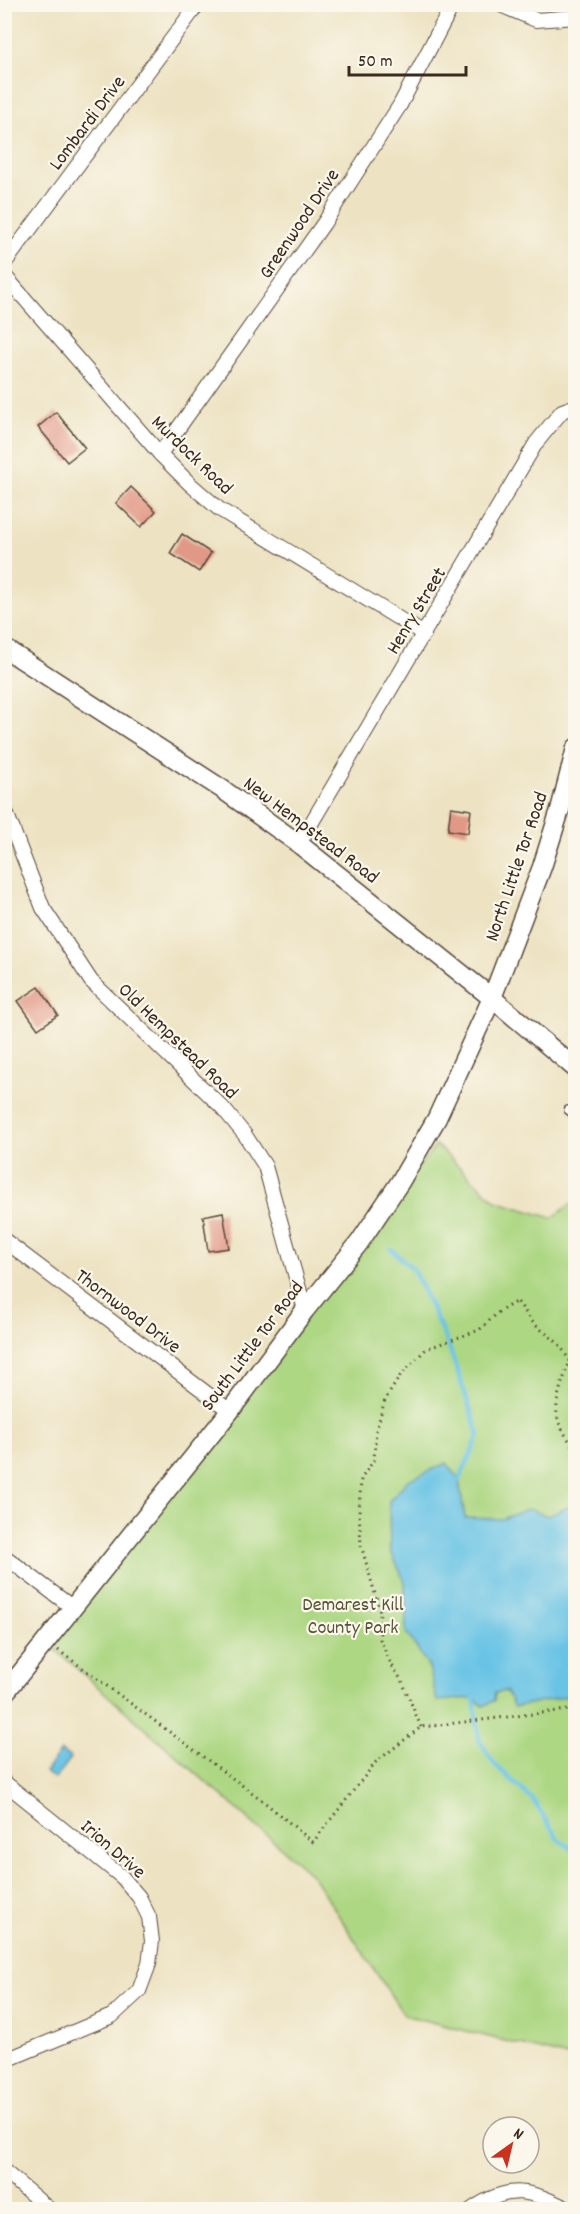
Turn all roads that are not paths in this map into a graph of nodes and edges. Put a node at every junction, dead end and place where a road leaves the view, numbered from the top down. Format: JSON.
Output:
{"nodes":[{"id":1,"x":198,"y":4,"type":"edge"},
{"id":2,"x":453,"y":4,"type":"edge"},
{"id":3,"x":498,"y":4,"type":"edge"},
{"id":4,"x":576,"y":17,"type":"edge"},
{"id":5,"x":4,"y":264,"type":"edge"},
{"id":6,"x":4,"y":275,"type":"edge"},
{"id":7,"x":576,"y":406,"type":"edge"},
{"id":8,"x":160,"y":454,"type":"junction"},
{"id":9,"x":424,"y":634,"type":"junction"},
{"id":10,"x":4,"y":648,"type":"edge"},
{"id":11,"x":576,"y":748,"type":"edge"},
{"id":12,"x":4,"y":807,"type":"edge"},
{"id":13,"x":299,"y":844,"type":"junction"},
{"id":14,"x":492,"y":998,"type":"junction"},
{"id":15,"x":576,"y":1068,"type":"edge"},
{"id":16,"x":568,"y":1110,"type":"dead end"},
{"id":17,"x":576,"y":1116,"type":"edge"},
{"id":18,"x":4,"y":1240,"type":"edge"},
{"id":19,"x":305,"y":1310,"type":"junction"},
{"id":20,"x":230,"y":1411,"type":"junction"},
{"id":21,"x":4,"y":1556,"type":"edge"},
{"id":22,"x":73,"y":1608,"type":"junction"},
{"id":23,"x":4,"y":1694,"type":"edge"},
{"id":24,"x":4,"y":1782,"type":"edge"},
{"id":25,"x":4,"y":2064,"type":"edge"},
{"id":26,"x":4,"y":2171,"type":"edge"},
{"id":27,"x":51,"y":2210,"type":"edge"},
{"id":28,"x":471,"y":2210,"type":"edge"},
{"id":29,"x":570,"y":2210,"type":"edge"}],
"edges":[{"from":1,"to":5,"type":"street","name":"Lombardi Drive"},
{"from":2,"to":8,"type":"street","name":"Greenwood Drive"},
{"from":3,"to":4,"type":"street"},
{"from":6,"to":8,"type":"street","name":"Murdock Road"},
{"from":7,"to":9,"type":"street","name":"Henry Street"},
{"from":8,"to":9,"type":"street","name":"Murdock Road"},
{"from":9,"to":13,"type":"street","name":"Henry Street"},
{"from":10,"to":13,"type":"street","name":"New Hempstead Road"},
{"from":11,"to":14,"type":"street","name":"North Little Tor Road"},
{"from":12,"to":19,"type":"street","name":"Old Hempstead Road"},
{"from":13,"to":14,"type":"street","name":"New Hempstead Road"},
{"from":14,"to":15,"type":"street","name":"New Hempstead Road"},
{"from":14,"to":19,"type":"street","name":"South Little Tor Road"},
{"from":16,"to":17,"type":"lane"},
{"from":18,"to":20,"type":"street","name":"Thornwood Drive"},
{"from":19,"to":20,"type":"street","name":"South Little Tor Road"},
{"from":20,"to":22,"type":"street","name":"South Little Tor Road"},
{"from":21,"to":22,"type":"street"},
{"from":22,"to":23,"type":"street","name":"South Little Tor Road"},
{"from":24,"to":25,"type":"street","name":"Irion Drive"},
{"from":26,"to":27,"type":"street"},
{"from":28,"to":29,"type":"street"}]}
